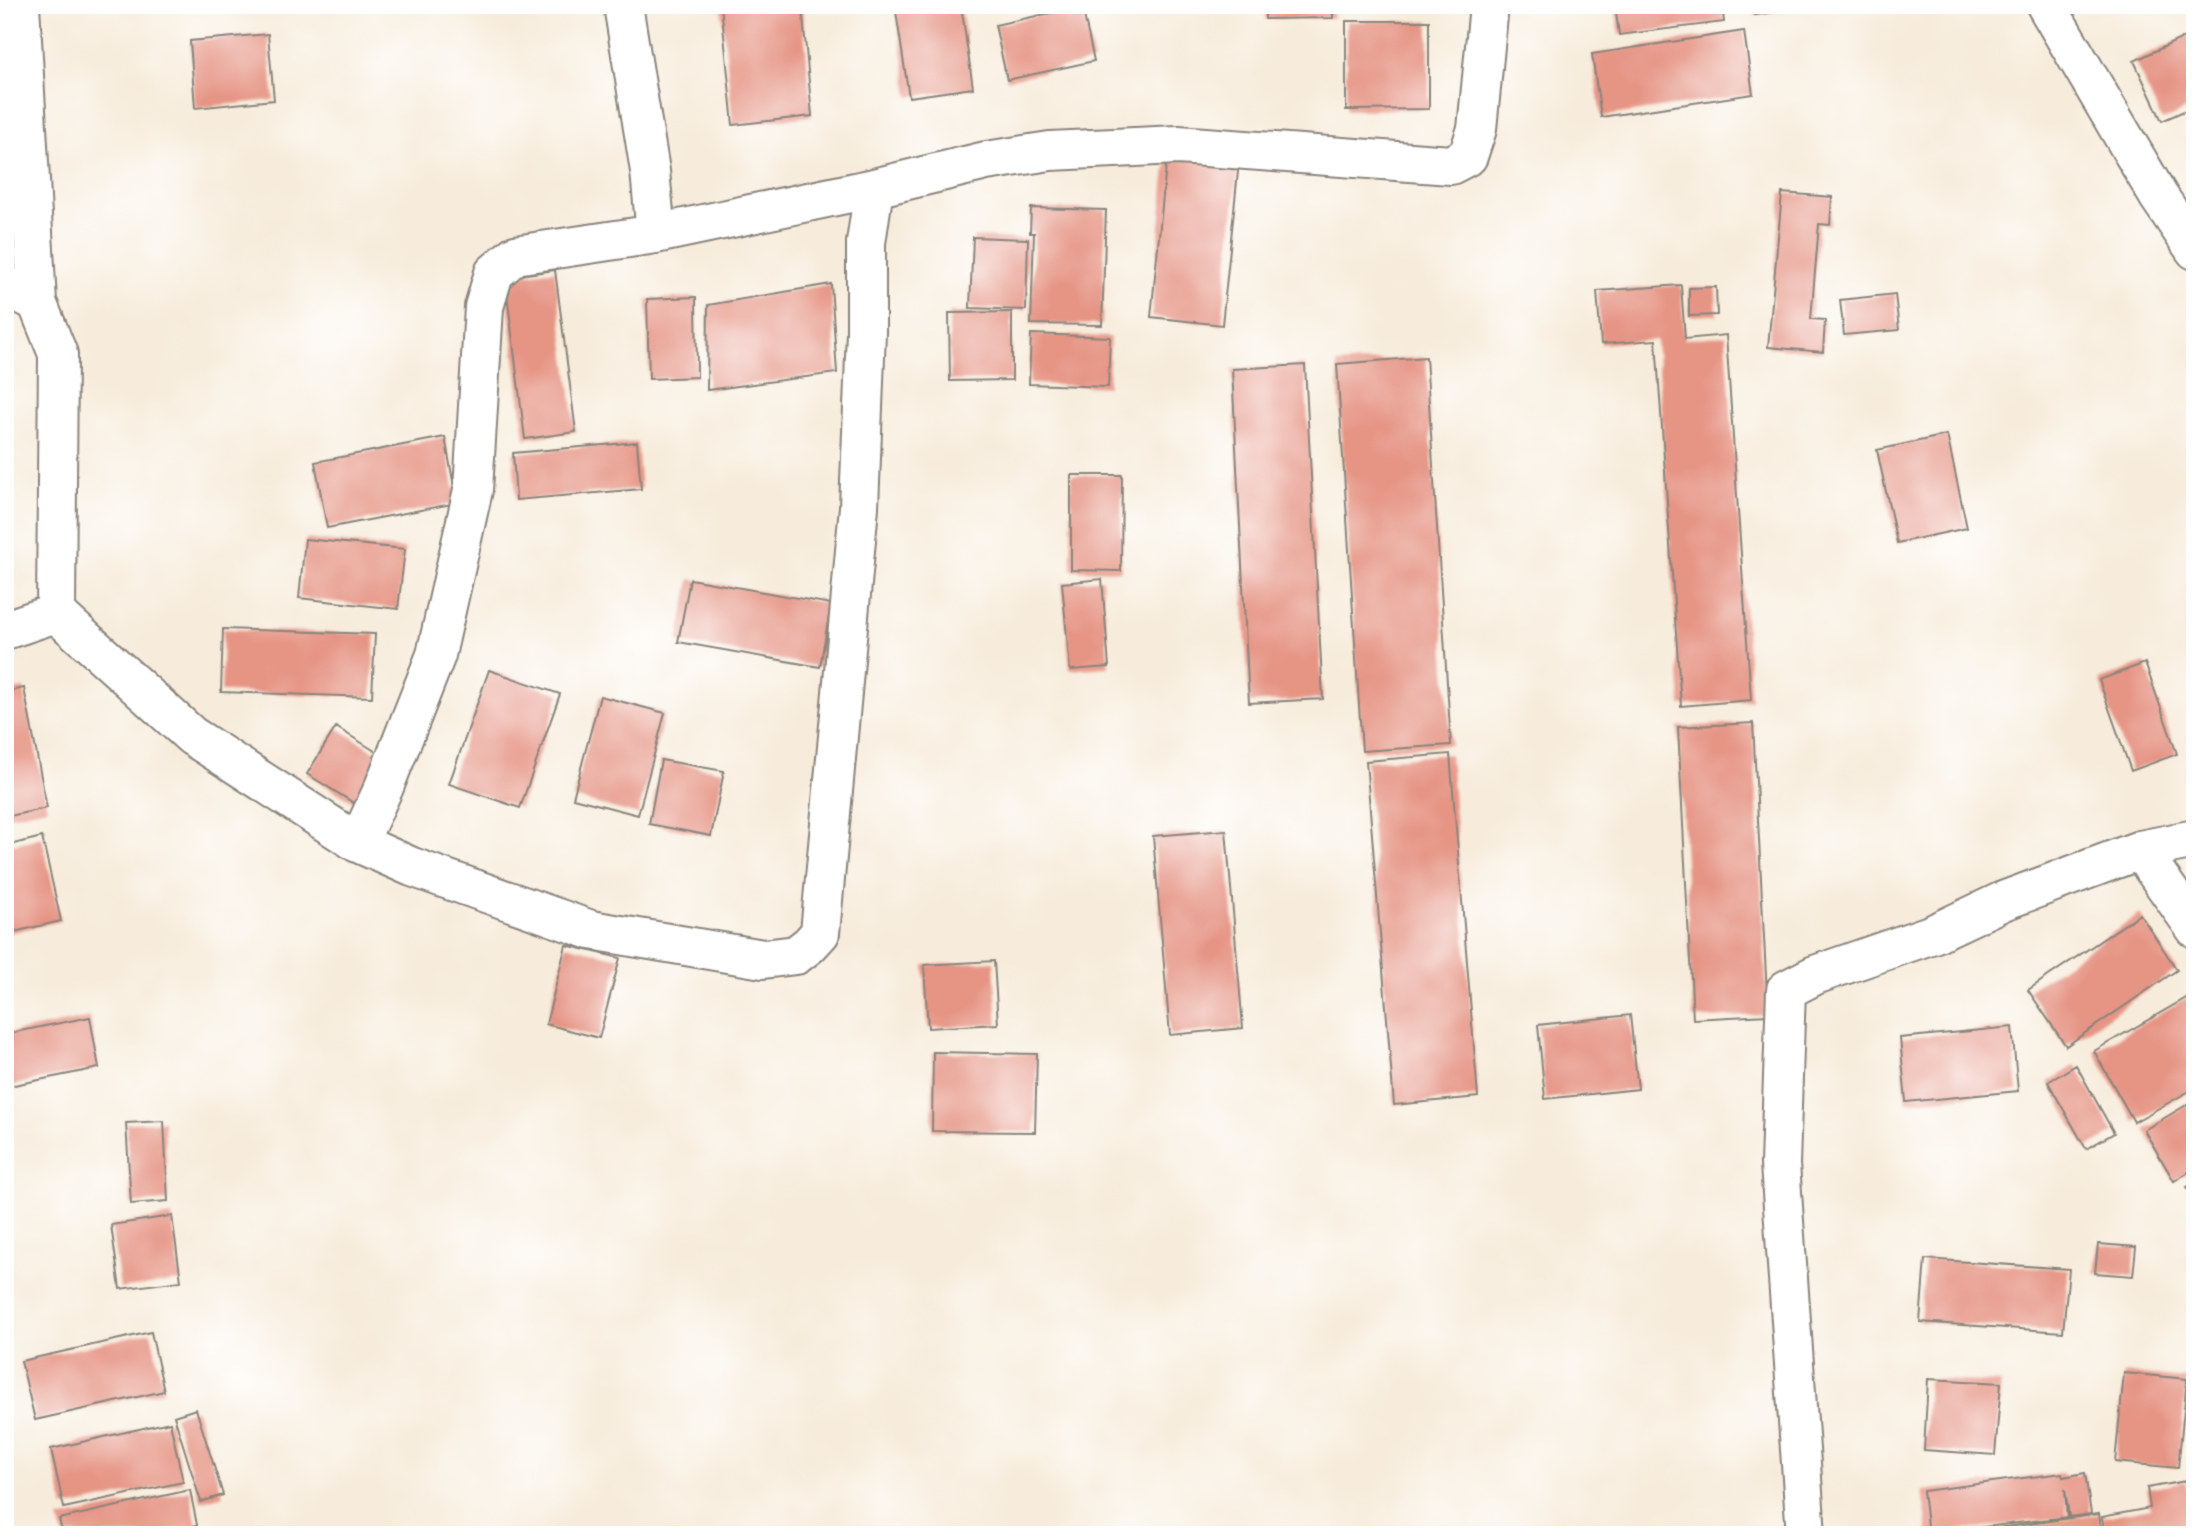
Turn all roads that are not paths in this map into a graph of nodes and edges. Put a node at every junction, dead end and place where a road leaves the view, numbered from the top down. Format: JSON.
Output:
{"nodes":[{"id":1,"x":20,"y":5,"type":"edge"},
{"id":2,"x":624,"y":5,"type":"edge"},
{"id":3,"x":1489,"y":5,"type":"edge"},
{"id":4,"x":2046,"y":5,"type":"edge"},
{"id":5,"x":874,"y":188,"type":"junction"},
{"id":6,"x":656,"y":234,"type":"junction"},
{"id":7,"x":2195,"y":250,"type":"edge"},
{"id":8,"x":21,"y":294,"type":"edge"},
{"id":9,"x":56,"y":613,"type":"junction"},
{"id":10,"x":5,"y":630,"type":"edge"},
{"id":11,"x":2195,"y":839,"type":"edge"},
{"id":12,"x":358,"y":843,"type":"junction"},
{"id":13,"x":2140,"y":850,"type":"junction"},
{"id":14,"x":2195,"y":928,"type":"edge"},
{"id":15,"x":1806,"y":1535,"type":"edge"}],
"edges":[{"from":1,"to":8,"type":"street"},
{"from":2,"to":6,"type":"street"},
{"from":3,"to":5,"type":"street"},
{"from":4,"to":7,"type":"street"},
{"from":5,"to":6,"type":"street"},
{"from":5,"to":12,"type":"street"},
{"from":6,"to":12,"type":"street"},
{"from":8,"to":9,"type":"street"},
{"from":9,"to":10,"type":"street"},
{"from":9,"to":12,"type":"street"},
{"from":11,"to":13,"type":"street"},
{"from":13,"to":14,"type":"street"},
{"from":13,"to":15,"type":"street"}]}
